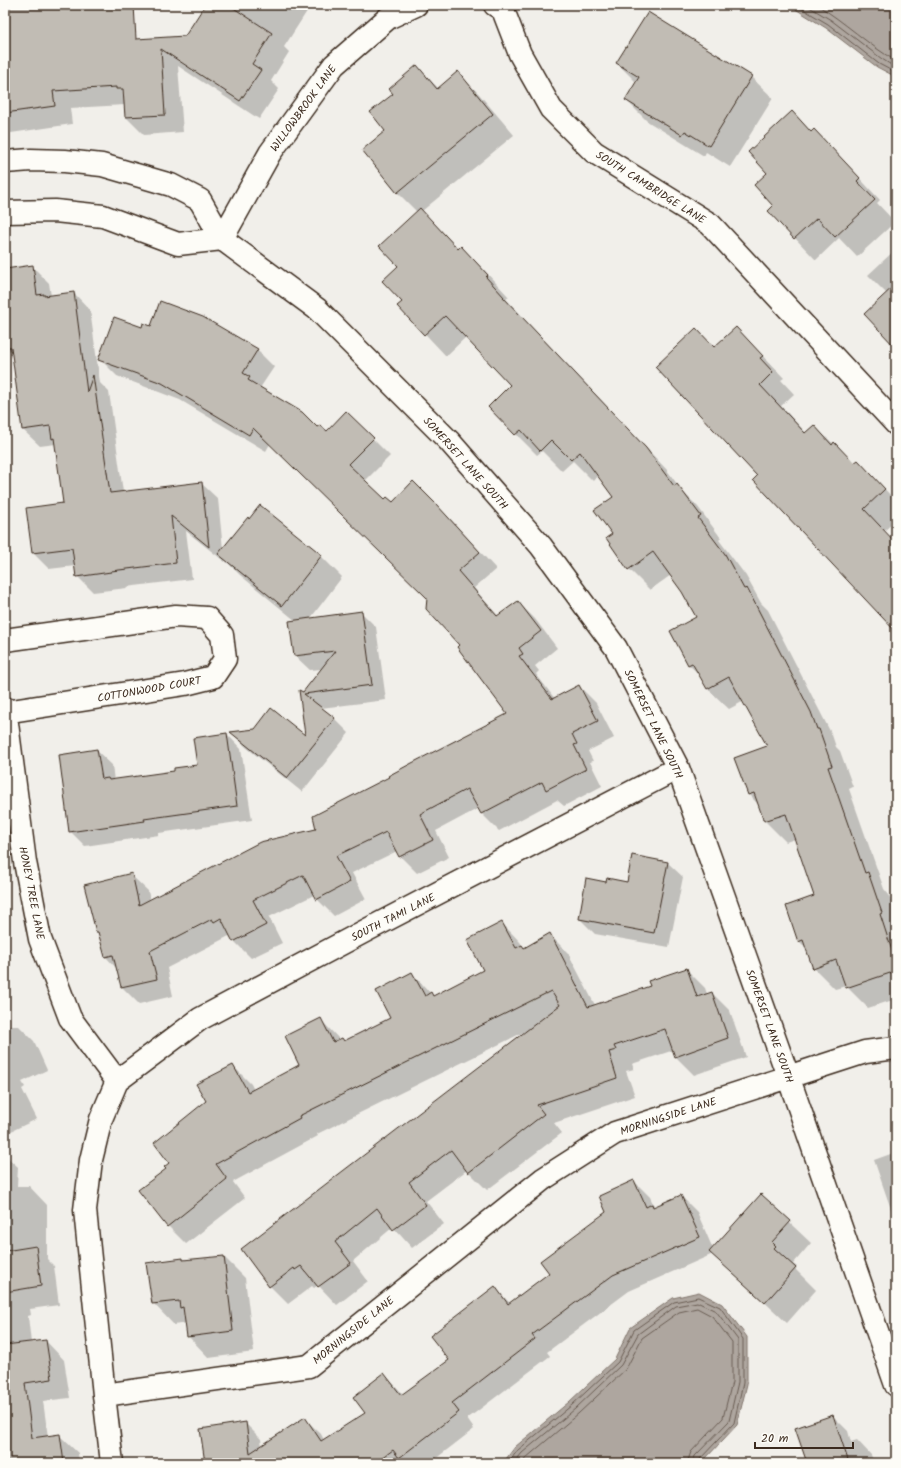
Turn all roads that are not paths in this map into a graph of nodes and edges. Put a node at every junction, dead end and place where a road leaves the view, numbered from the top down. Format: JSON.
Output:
{"nodes":[{"id":1,"x":416,"y":5,"type":"edge"},
{"id":2,"x":495,"y":5,"type":"edge"},
{"id":3,"x":5,"y":162,"type":"edge"},
{"id":4,"x":5,"y":212,"type":"edge"},
{"id":5,"x":222,"y":239,"type":"junction"},
{"id":6,"x":896,"y":424,"type":"edge"},
{"id":7,"x":5,"y":640,"type":"edge"},
{"id":8,"x":5,"y":708,"type":"edge"},
{"id":9,"x":6,"y":712,"type":"edge"},
{"id":10,"x":678,"y":768,"type":"junction"},
{"id":11,"x":896,"y":1048,"type":"edge"},
{"id":12,"x":788,"y":1076,"type":"junction"},
{"id":13,"x":117,"y":1081,"type":"junction"},
{"id":14,"x":896,"y":1385,"type":"edge"},
{"id":15,"x":104,"y":1395,"type":"junction"},
{"id":16,"x":112,"y":1463,"type":"edge"}],
"edges":[{"from":1,"to":5,"type":"street","name":"WILLOWBROOK LANE"},
{"from":2,"to":6,"type":"street","name":"SOUTH CAMBRIDGE LANE"},
{"from":3,"to":5,"type":"street","name":"SOMERSET LANE SOUTH"},
{"from":4,"to":5,"type":"street"},
{"from":5,"to":10,"type":"street","name":"SOMERSET LANE SOUTH"},
{"from":7,"to":9,"type":"street","name":"COTTONWOOD COURT"},
{"from":8,"to":9,"type":"street","name":"HONEY TREE LANE"},
{"from":9,"to":13,"type":"street","name":"HONEY TREE LANE"},
{"from":10,"to":12,"type":"street","name":"SOMERSET LANE SOUTH"},
{"from":10,"to":13,"type":"street","name":"SOUTH TAMI LANE"},
{"from":11,"to":12,"type":"street"},
{"from":12,"to":14,"type":"street","name":"SOMERSET LANE SOUTH"},
{"from":12,"to":15,"type":"street","name":"MORNINGSIDE LANE"},
{"from":13,"to":15,"type":"street"},
{"from":15,"to":16,"type":"street"}]}
